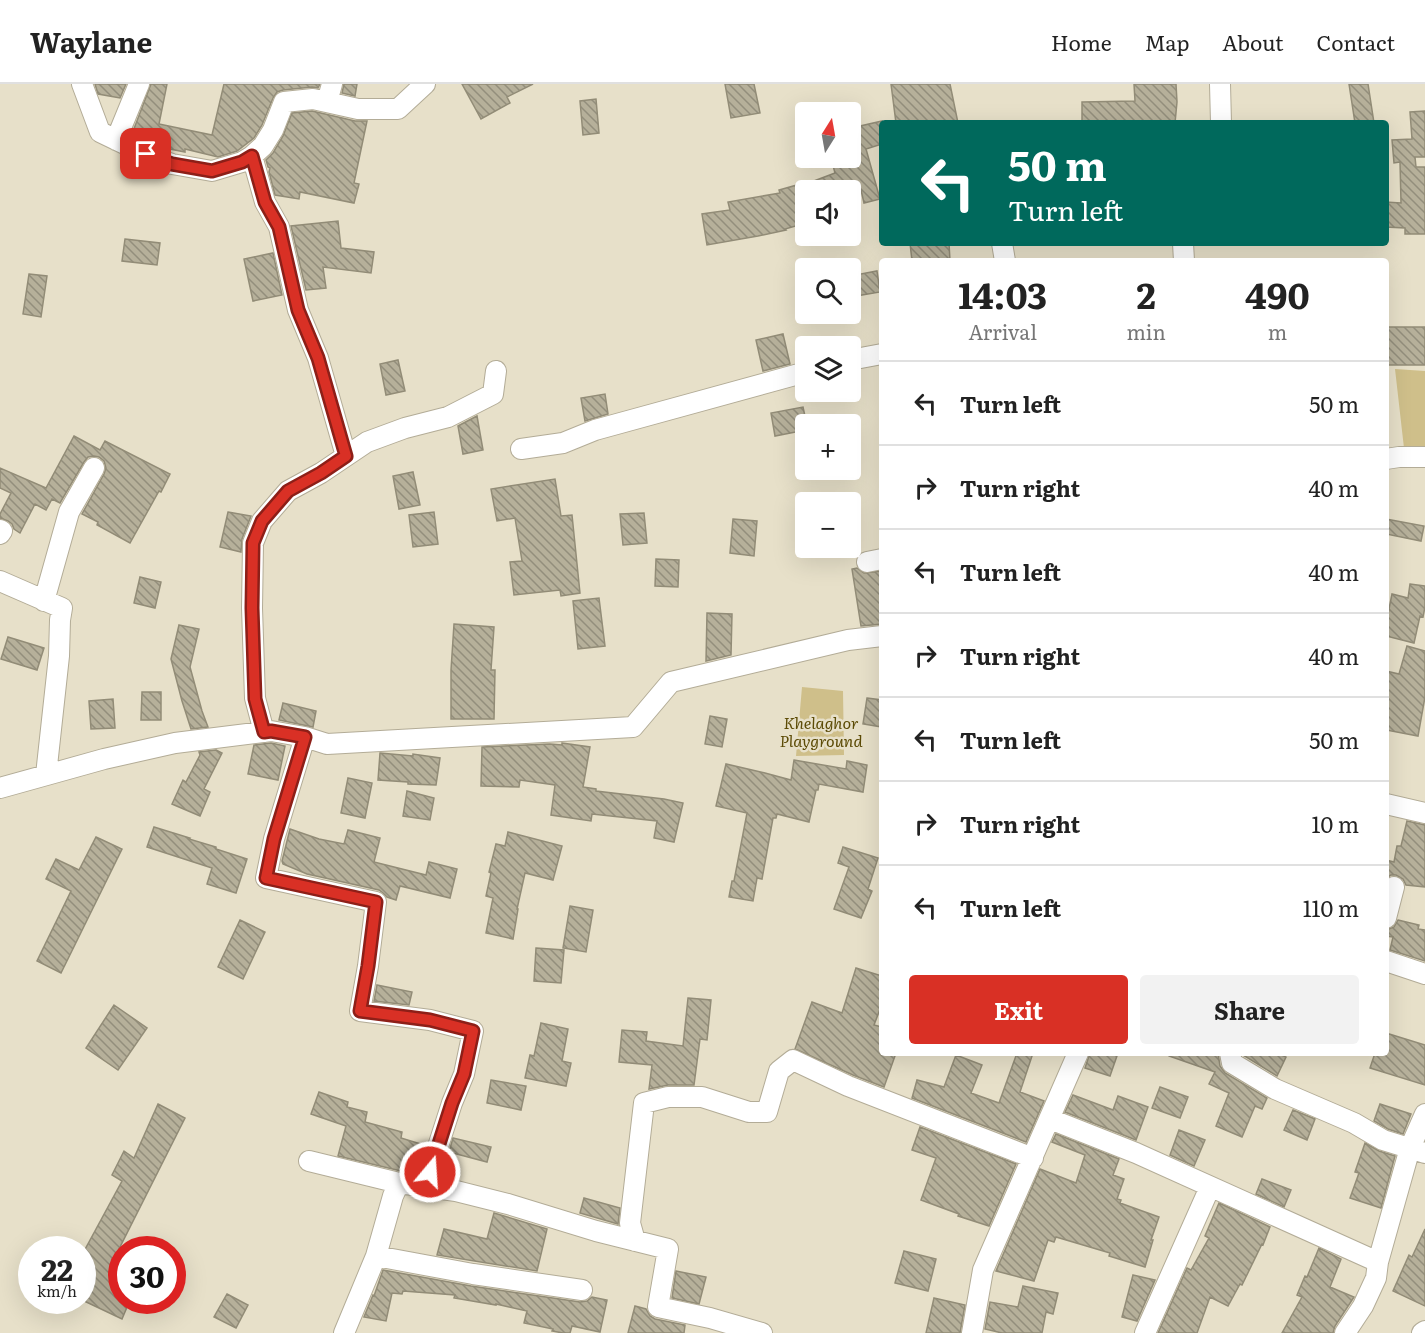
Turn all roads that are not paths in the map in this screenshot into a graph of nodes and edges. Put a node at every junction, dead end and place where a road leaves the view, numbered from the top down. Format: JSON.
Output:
{"nodes":[{"id":1,"x":82,"y":84,"type":"edge"},
{"id":2,"x":139,"y":84,"type":"edge"},
{"id":3,"x":425,"y":84,"type":"edge"},
{"id":4,"x":1220,"y":84,"type":"edge"},
{"id":5,"x":330,"y":93,"type":"edge"},
{"id":6,"x":1221,"y":120,"type":"edge"},
{"id":7,"x":116,"y":140,"type":"junction"},
{"id":8,"x":252,"y":156,"type":"junction"},
{"id":9,"x":879,"y":355,"type":"edge"},
{"id":10,"x":861,"y":358,"type":"edge"},
{"id":11,"x":496,"y":371,"type":"dead end"},
{"id":12,"x":795,"y":375,"type":"edge"},
{"id":13,"x":520,"y":449,"type":"dead end"},
{"id":14,"x":346,"y":456,"type":"junction"},
{"id":15,"x":1425,"y":457,"type":"edge"},
{"id":16,"x":1389,"y":459,"type":"edge"},
{"id":17,"x":94,"y":468,"type":"dead end"},
{"id":18,"x":0,"y":581,"type":"edge"},
{"id":19,"x":44,"y":601,"type":"junction"},
{"id":20,"x":879,"y":636,"type":"edge"},
{"id":21,"x":264,"y":732,"type":"junction"},
{"id":22,"x":305,"y":737,"type":"junction"},
{"id":23,"x":46,"y":775,"type":"junction"},
{"id":24,"x":0,"y":788,"type":"edge"},
{"id":25,"x":1389,"y":805,"type":"edge"},
{"id":26,"x":1425,"y":813,"type":"edge"},
{"id":27,"x":1394,"y":887,"type":"dead end"},
{"id":28,"x":1389,"y":904,"type":"edge"},
{"id":29,"x":1389,"y":962,"type":"edge"},
{"id":30,"x":1425,"y":974,"type":"edge"},
{"id":31,"x":1077,"y":1056,"type":"edge"},
{"id":32,"x":1231,"y":1056,"type":"edge"},
{"id":33,"x":1425,"y":1114,"type":"edge"},
{"id":34,"x":1050,"y":1119,"type":"junction"},
{"id":35,"x":1418,"y":1150,"type":"edge"},
{"id":36,"x":1033,"y":1158,"type":"junction"},
{"id":37,"x":309,"y":1161,"type":"dead end"},
{"id":38,"x":399,"y":1184,"type":"junction"},
{"id":39,"x":426,"y":1187,"type":"junction"},
{"id":40,"x":1210,"y":1187,"type":"junction"},
{"id":41,"x":635,"y":1241,"type":"junction"},
{"id":42,"x":376,"y":1256,"type":"junction"},
{"id":43,"x":1378,"y":1262,"type":"junction"},
{"id":44,"x":582,"y":1290,"type":"dead end"},
{"id":45,"x":701,"y":1325,"type":"edge"},
{"id":46,"x":344,"y":1333,"type":"edge"},
{"id":47,"x":762,"y":1333,"type":"edge"},
{"id":48,"x":972,"y":1333,"type":"edge"},
{"id":49,"x":1145,"y":1333,"type":"edge"},
{"id":50,"x":1345,"y":1333,"type":"edge"}],
"edges":[{"from":1,"to":7,"type":"street"},
{"from":2,"to":7,"type":"street"},
{"from":3,"to":5,"type":"street"},
{"from":4,"to":6,"type":"street"},
{"from":5,"to":8,"type":"street"},
{"from":7,"to":8,"type":"street"},
{"from":8,"to":14,"type":"street"},
{"from":9,"to":10,"type":"street"},
{"from":11,"to":14,"type":"street"},
{"from":12,"to":13,"type":"street"},
{"from":14,"to":21,"type":"street"},
{"from":15,"to":16,"type":"street"},
{"from":17,"to":19,"type":"street"},
{"from":18,"to":19,"type":"street"},
{"from":19,"to":23,"type":"street"},
{"from":20,"to":22,"type":"street"},
{"from":21,"to":22,"type":"street"},
{"from":21,"to":23,"type":"street"},
{"from":22,"to":39,"type":"street"},
{"from":23,"to":24,"type":"street"},
{"from":25,"to":26,"type":"street"},
{"from":27,"to":28,"type":"street"},
{"from":29,"to":30,"type":"street"},
{"from":31,"to":34,"type":"street"},
{"from":32,"to":35,"type":"street"},
{"from":33,"to":35,"type":"street"},
{"from":34,"to":36,"type":"street"},
{"from":34,"to":40,"type":"street"},
{"from":35,"to":43,"type":"street"},
{"from":36,"to":41,"type":"street"},
{"from":36,"to":48,"type":"street"},
{"from":37,"to":38,"type":"street"},
{"from":38,"to":39,"type":"street"},
{"from":38,"to":42,"type":"street"},
{"from":39,"to":41,"type":"street"},
{"from":40,"to":43,"type":"street"},
{"from":40,"to":49,"type":"street"},
{"from":41,"to":45,"type":"street"},
{"from":42,"to":44,"type":"street"},
{"from":42,"to":46,"type":"street"},
{"from":43,"to":50,"type":"street"},
{"from":45,"to":47,"type":"street"}]}
